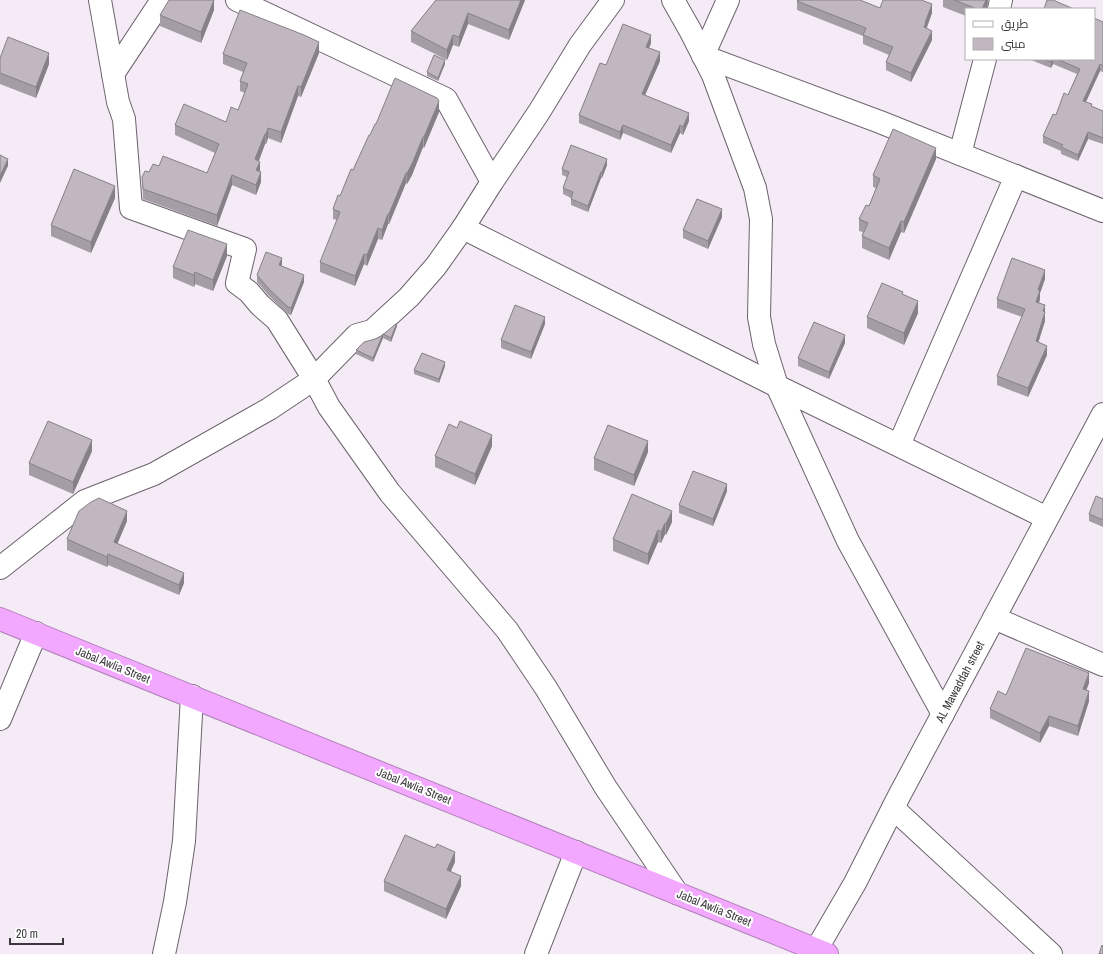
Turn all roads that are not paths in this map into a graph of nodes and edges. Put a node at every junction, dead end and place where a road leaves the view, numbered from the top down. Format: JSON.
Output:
{"nodes":[{"id":1,"x":100,"y":0,"type":"edge"},
{"id":2,"x":162,"y":0,"type":"edge"},
{"id":3,"x":237,"y":0,"type":"edge"},
{"id":4,"x":672,"y":0,"type":"edge"},
{"id":5,"x":728,"y":0,"type":"edge"},
{"id":6,"x":608,"y":1,"type":"edge"},
{"id":7,"x":703,"y":56,"type":"junction"},
{"id":8,"x":985,"y":60,"type":"edge"},
{"id":9,"x":113,"y":74,"type":"junction"},
{"id":10,"x":960,"y":154,"type":"junction"},
{"id":11,"x":1016,"y":176,"type":"junction"},
{"id":12,"x":492,"y":182,"type":"junction"},
{"id":13,"x":1103,"y":211,"type":"edge"},
{"id":14,"x":463,"y":228,"type":"junction"},
{"id":15,"x":314,"y":379,"type":"junction"},
{"id":16,"x":777,"y":386,"type":"junction"},
{"id":17,"x":1103,"y":414,"type":"edge"},
{"id":18,"x":899,"y":445,"type":"junction"},
{"id":19,"x":1047,"y":518,"type":"junction"},
{"id":20,"x":0,"y":568,"type":"edge"},
{"id":21,"x":994,"y":618,"type":"junction"},
{"id":22,"x":0,"y":619,"type":"edge"},
{"id":23,"x":36,"y":633,"type":"junction"},
{"id":24,"x":1103,"y":665,"type":"edge"},
{"id":25,"x":192,"y":696,"type":"junction"},
{"id":26,"x":943,"y":714,"type":"junction"},
{"id":27,"x":0,"y":719,"type":"edge"},
{"id":28,"x":893,"y":808,"type":"junction"},
{"id":29,"x":576,"y":852,"type":"junction"},
{"id":30,"x":677,"y":893,"type":"junction"},
{"id":31,"x":822,"y":952,"type":"edge"},
{"id":32,"x":164,"y":954,"type":"edge"},
{"id":33,"x":536,"y":954,"type":"edge"},
{"id":34,"x":1051,"y":954,"type":"edge"}],
"edges":[{"from":1,"to":9,"type":"street"},
{"from":2,"to":9,"type":"street"},
{"from":3,"to":12,"type":"street"},
{"from":4,"to":7,"type":"street"},
{"from":5,"to":7,"type":"street"},
{"from":6,"to":12,"type":"street"},
{"from":7,"to":10,"type":"street"},
{"from":7,"to":16,"type":"street"},
{"from":8,"to":10,"type":"street"},
{"from":9,"to":15,"type":"street"},
{"from":10,"to":11,"type":"street"},
{"from":11,"to":13,"type":"street"},
{"from":11,"to":18,"type":"street"},
{"from":12,"to":14,"type":"street"},
{"from":14,"to":15,"type":"street"},
{"from":14,"to":16,"type":"street"},
{"from":15,"to":20,"type":"street"},
{"from":15,"to":30,"type":"street"},
{"from":16,"to":18,"type":"street"},
{"from":16,"to":26,"type":"street"},
{"from":17,"to":19,"type":"street","name":"AL Mawaddah street"},
{"from":18,"to":19,"type":"street"},
{"from":19,"to":21,"type":"street","name":"AL Mawaddah street"},
{"from":21,"to":24,"type":"street"},
{"from":21,"to":26,"type":"street","name":"AL Mawaddah street"},
{"from":22,"to":23,"type":"highway","name":"Jabal Awlia Street"},
{"from":23,"to":25,"type":"highway","name":"Jabal Awlia Street"},
{"from":23,"to":27,"type":"street"},
{"from":25,"to":29,"type":"highway","name":"Jabal Awlia Street"},
{"from":25,"to":32,"type":"street"},
{"from":26,"to":28,"type":"street","name":"AL Mawaddah street"},
{"from":28,"to":31,"type":"street","name":"AL Mawaddah street"},
{"from":28,"to":34,"type":"street"},
{"from":29,"to":30,"type":"highway","name":"Jabal Awlia Street"},
{"from":29,"to":33,"type":"street"},
{"from":30,"to":31,"type":"highway","name":"Jabal Awlia Street"}]}
